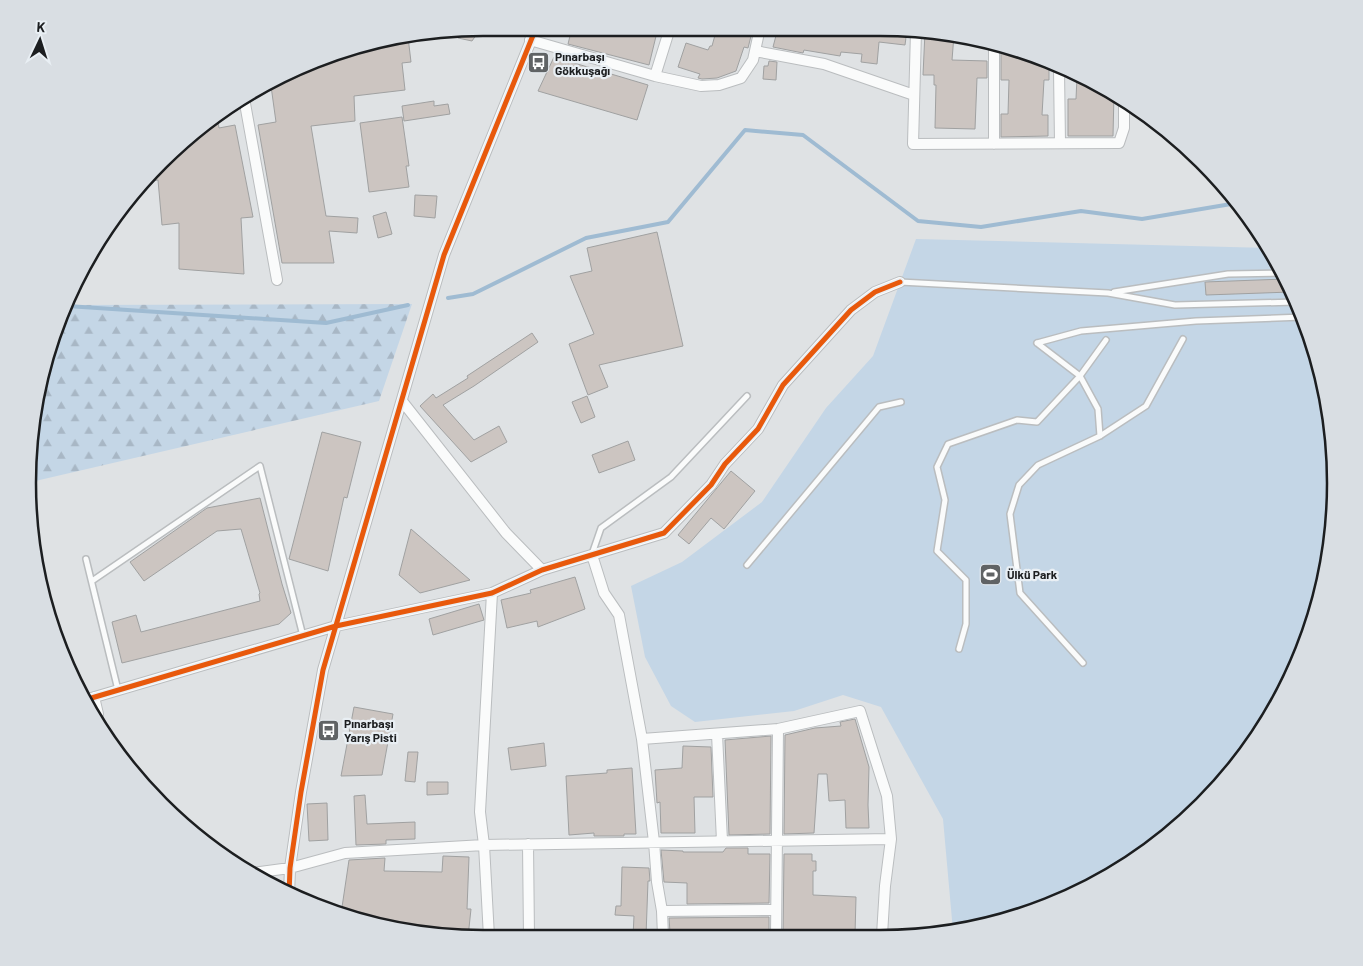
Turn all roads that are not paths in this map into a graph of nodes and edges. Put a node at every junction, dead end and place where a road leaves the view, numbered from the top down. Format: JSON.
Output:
{"nodes":[{"id":1,"x":532,"y":36,"type":"edge"},
{"id":2,"x":668,"y":36,"type":"edge"},
{"id":3,"x":758,"y":36,"type":"edge"},
{"id":4,"x":916,"y":38,"type":"edge"},
{"id":5,"x":530,"y":40,"type":"junction"},
{"id":6,"x":755,"y":51,"type":"junction"},
{"id":7,"x":994,"y":51,"type":"edge"},
{"id":8,"x":1059,"y":74,"type":"edge"},
{"id":9,"x":655,"y":76,"type":"junction"},
{"id":10,"x":914,"y":95,"type":"junction"},
{"id":11,"x":245,"y":105,"type":"edge"},
{"id":12,"x":1124,"y":109,"type":"edge"},
{"id":13,"x":1060,"y":143,"type":"junction"},
{"id":14,"x":994,"y":144,"type":"junction"},
{"id":15,"x":1274,"y":273,"type":"edge"},
{"id":16,"x":277,"y":280,"type":"dead end"},
{"id":17,"x":900,"y":282,"type":"joint"},
{"id":18,"x":1108,"y":293,"type":"junction"},
{"id":19,"x":1289,"y":302,"type":"edge"},
{"id":20,"x":1295,"y":317,"type":"edge"},
{"id":21,"x":1182,"y":339,"type":"dead end"},
{"id":22,"x":1106,"y":340,"type":"dead end"},
{"id":23,"x":1080,"y":376,"type":"junction"},
{"id":24,"x":747,"y":396,"type":"dead end"},
{"id":25,"x":402,"y":401,"type":"junction"},
{"id":26,"x":901,"y":402,"type":"dead end"},
{"id":27,"x":1100,"y":436,"type":"junction"},
{"id":28,"x":592,"y":555,"type":"junction"},
{"id":29,"x":86,"y":560,"type":"dead end"},
{"id":30,"x":747,"y":565,"type":"dead end"},
{"id":31,"x":542,"y":570,"type":"junction"},
{"id":32,"x":92,"y":581,"type":"junction"},
{"id":33,"x":492,"y":593,"type":"junction"},
{"id":34,"x":336,"y":626,"type":"junction"},
{"id":35,"x":302,"y":636,"type":"junction"},
{"id":36,"x":959,"y":649,"type":"dead end"},
{"id":37,"x":1083,"y":663,"type":"dead end"},
{"id":38,"x":118,"y":690,"type":"junction"},
{"id":39,"x":91,"y":698,"type":"edge"},
{"id":40,"x":778,"y":729,"type":"junction"},
{"id":41,"x":717,"y":734,"type":"junction"},
{"id":42,"x":642,"y":739,"type":"junction"},
{"id":43,"x":891,"y":839,"type":"junction"},
{"id":44,"x":777,"y":840,"type":"junction"},
{"id":45,"x":722,"y":841,"type":"junction"},
{"id":46,"x":654,"y":842,"type":"junction"},
{"id":47,"x":528,"y":844,"type":"junction"},
{"id":48,"x":484,"y":845,"type":"junction"},
{"id":49,"x":290,"y":868,"type":"junction"},
{"id":50,"x":263,"y":872,"type":"edge"},
{"id":51,"x":289,"y":886,"type":"edge"},
{"id":52,"x":776,"y":910,"type":"junction"},
{"id":53,"x":662,"y":911,"type":"junction"},
{"id":54,"x":489,"y":930,"type":"edge"},
{"id":55,"x":529,"y":930,"type":"edge"},
{"id":56,"x":663,"y":930,"type":"edge"},
{"id":57,"x":776,"y":930,"type":"edge"},
{"id":58,"x":882,"y":930,"type":"edge"}],
"edges":[{"from":1,"to":5,"type":"street"},
{"from":2,"to":9,"type":"street"},
{"from":3,"to":6,"type":"street"},
{"from":4,"to":10,"type":"street"},
{"from":5,"to":9,"type":"street"},
{"from":5,"to":25,"type":"street"},
{"from":6,"to":9,"type":"street"},
{"from":6,"to":10,"type":"street"},
{"from":7,"to":14,"type":"street"},
{"from":8,"to":13,"type":"street"},
{"from":10,"to":14,"type":"street"},
{"from":11,"to":16,"type":"street"},
{"from":12,"to":13,"type":"street"},
{"from":13,"to":14,"type":"street"},
{"from":15,"to":18,"type":"lane"},
{"from":17,"to":18,"type":"lane"},
{"from":17,"to":28,"type":"street"},
{"from":18,"to":19,"type":"lane"},
{"from":20,"to":23,"type":"lane"},
{"from":21,"to":27,"type":"lane"},
{"from":22,"to":23,"type":"lane"},
{"from":23,"to":27,"type":"lane"},
{"from":23,"to":36,"type":"lane"},
{"from":24,"to":28,"type":"lane"},
{"from":25,"to":31,"type":"street"},
{"from":25,"to":34,"type":"street"},
{"from":26,"to":30,"type":"lane"},
{"from":27,"to":37,"type":"lane"},
{"from":28,"to":31,"type":"street"},
{"from":28,"to":42,"type":"street"},
{"from":29,"to":32,"type":"lane"},
{"from":31,"to":33,"type":"street"},
{"from":32,"to":35,"type":"lane"},
{"from":32,"to":38,"type":"lane"},
{"from":33,"to":34,"type":"street"},
{"from":33,"to":48,"type":"street"},
{"from":34,"to":35,"type":"street"},
{"from":34,"to":49,"type":"street"},
{"from":35,"to":38,"type":"street"},
{"from":38,"to":39,"type":"street"},
{"from":40,"to":41,"type":"street"},
{"from":40,"to":43,"type":"street"},
{"from":40,"to":44,"type":"street"},
{"from":41,"to":42,"type":"street"},
{"from":41,"to":45,"type":"street"},
{"from":42,"to":46,"type":"street"},
{"from":43,"to":44,"type":"street"},
{"from":43,"to":58,"type":"street"},
{"from":44,"to":45,"type":"street"},
{"from":44,"to":52,"type":"street"},
{"from":45,"to":46,"type":"street"},
{"from":46,"to":47,"type":"street"},
{"from":46,"to":53,"type":"street"},
{"from":47,"to":48,"type":"street"},
{"from":47,"to":55,"type":"street"},
{"from":48,"to":49,"type":"street"},
{"from":48,"to":54,"type":"street"},
{"from":49,"to":50,"type":"street"},
{"from":49,"to":51,"type":"street"},
{"from":52,"to":53,"type":"street"},
{"from":52,"to":57,"type":"street"},
{"from":53,"to":56,"type":"street"}]}
